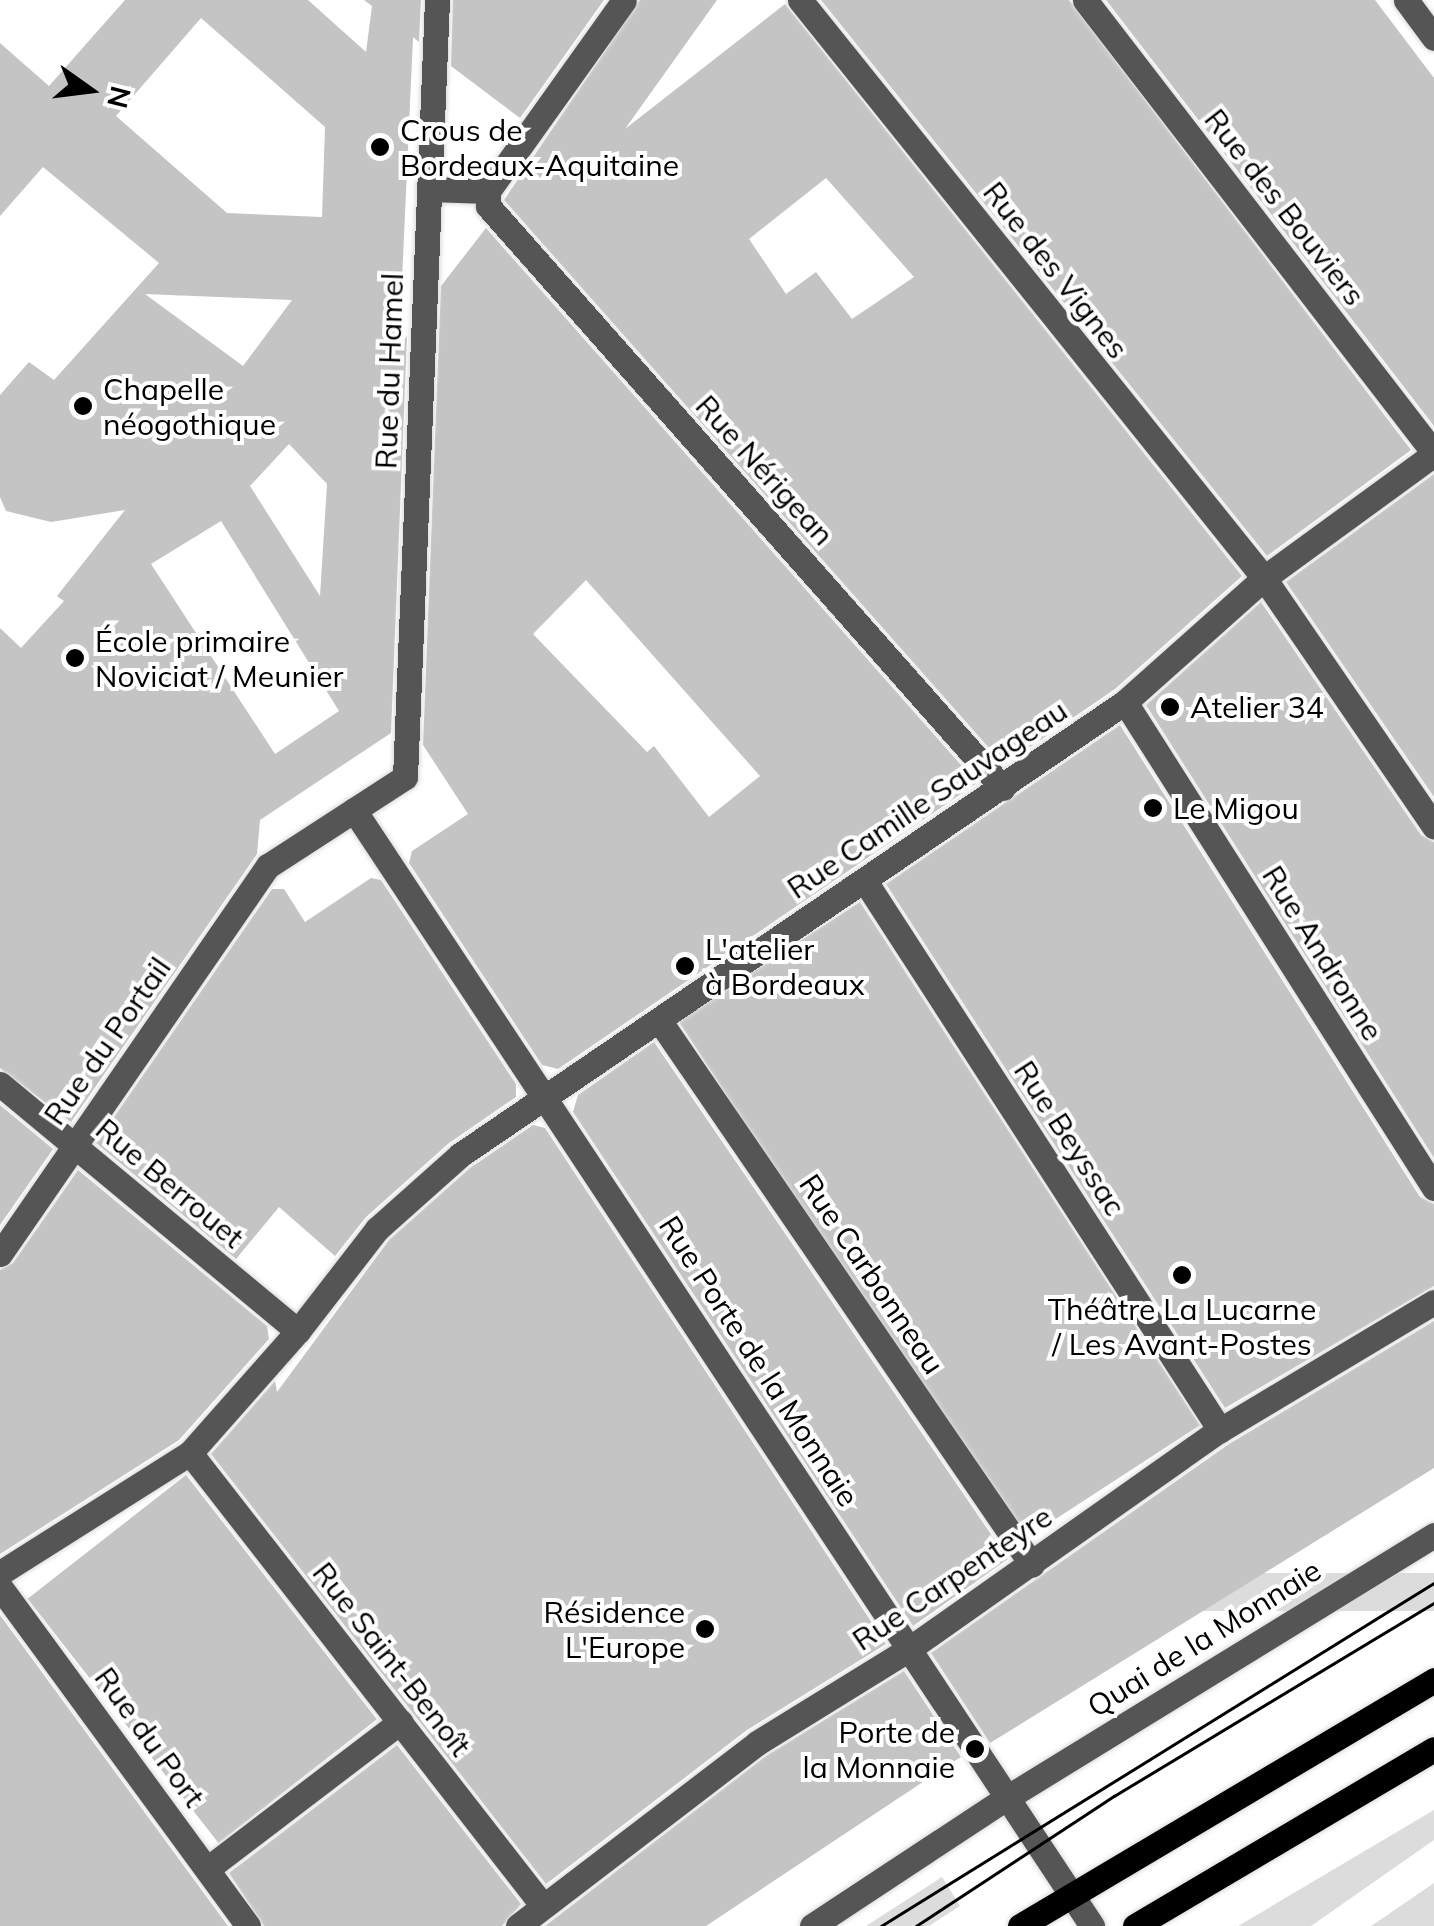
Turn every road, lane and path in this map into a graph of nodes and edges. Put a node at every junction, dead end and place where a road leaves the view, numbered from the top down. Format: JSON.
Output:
{"nodes":[{"id":1,"x":437,"y":0,"type":"edge"},
{"id":2,"x":624,"y":0,"type":"edge"},
{"id":3,"x":800,"y":0,"type":"edge"},
{"id":4,"x":1085,"y":0,"type":"edge"},
{"id":5,"x":1406,"y":0,"type":"edge"},
{"id":6,"x":1434,"y":38,"type":"edge"},
{"id":7,"x":429,"y":189,"type":"junction"},
{"id":8,"x":488,"y":191,"type":"junction"},
{"id":9,"x":1434,"y":454,"type":"edge"},
{"id":10,"x":1264,"y":578,"type":"junction"},
{"id":11,"x":1125,"y":702,"type":"junction"},
{"id":12,"x":1003,"y":788,"type":"junction"},
{"id":13,"x":354,"y":810,"type":"junction"},
{"id":14,"x":1434,"y":826,"type":"edge"},
{"id":15,"x":865,"y":881,"type":"junction"},
{"id":16,"x":659,"y":1020,"type":"junction"},
{"id":17,"x":0,"y":1084,"type":"edge"},
{"id":18,"x":545,"y":1096,"type":"junction"},
{"id":19,"x":74,"y":1146,"type":"junction"},
{"id":20,"x":1434,"y":1188,"type":"edge"},
{"id":21,"x":0,"y":1254,"type":"edge"},
{"id":22,"x":1434,"y":1302,"type":"edge"},
{"id":23,"x":298,"y":1331,"type":"junction"},
{"id":24,"x":1220,"y":1430,"type":"junction"},
{"id":25,"x":190,"y":1452,"type":"junction"},
{"id":26,"x":1434,"y":1535,"type":"edge"},
{"id":27,"x":1032,"y":1565,"type":"junction"},
{"id":28,"x":0,"y":1573,"type":"edge"},
{"id":29,"x":0,"y":1586,"type":"edge"},
{"id":30,"x":910,"y":1648,"type":"junction"},
{"id":31,"x":1434,"y":1680,"type":"edge"},
{"id":32,"x":400,"y":1722,"type":"junction"},
{"id":33,"x":1434,"y":1749,"type":"edge"},
{"id":34,"x":1008,"y":1797,"type":"junction"},
{"id":35,"x":207,"y":1870,"type":"junction"},
{"id":36,"x":1072,"y":1894,"type":"junction"},
{"id":37,"x":543,"y":1906,"type":"junction"},
{"id":38,"x":248,"y":1926,"type":"edge"},
{"id":39,"x":518,"y":1926,"type":"edge"},
{"id":40,"x":812,"y":1926,"type":"edge"},
{"id":41,"x":1020,"y":1926,"type":"edge"},
{"id":42,"x":1092,"y":1926,"type":"edge"},
{"id":43,"x":1135,"y":1926,"type":"edge"}],
"edges":[{"from":1,"to":7,"type":"street","name":"Rue du Hamel"},
{"from":2,"to":8,"type":"street"},
{"from":3,"to":10,"type":"street","name":"Rue des Vignes"},
{"from":4,"to":9,"type":"street","name":"Rue des Bouviers"},
{"from":5,"to":6,"type":"street"},
{"from":7,"to":8,"type":"street"},
{"from":7,"to":13,"type":"street","name":"Rue du Hamel"},
{"from":8,"to":12,"type":"street","name":"Rue Nérigean"},
{"from":9,"to":10,"type":"street","name":"Rue Camille Sauvageau"},
{"from":10,"to":11,"type":"street","name":"Rue Camille Sauvageau"},
{"from":10,"to":14,"type":"street","name":"Rue des Vignes"},
{"from":11,"to":12,"type":"street","name":"Rue Camille Sauvageau"},
{"from":11,"to":20,"type":"street","name":"Rue Andronne"},
{"from":12,"to":15,"type":"street","name":"Rue Camille Sauvageau"},
{"from":13,"to":18,"type":"street","name":"Rue Porte de la Monnaie"},
{"from":13,"to":19,"type":"street","name":"Rue du Portail"},
{"from":15,"to":16,"type":"street","name":"Rue Camille Sauvageau"},
{"from":15,"to":24,"type":"street","name":"Rue Beyssac"},
{"from":16,"to":18,"type":"street","name":"Rue Camille Sauvageau"},
{"from":16,"to":27,"type":"street","name":"Rue Carbonneau"},
{"from":17,"to":19,"type":"street","name":"Rue Berrouet"},
{"from":18,"to":23,"type":"street","name":"Rue Camille Sauvageau"},
{"from":18,"to":30,"type":"street","name":"Rue Porte de la Monnaie"},
{"from":19,"to":21,"type":"street","name":"Rue du Portail"},
{"from":19,"to":23,"type":"street","name":"Rue Berrouet"},
{"from":22,"to":24,"type":"street","name":"Rue Carpenteyre"},
{"from":23,"to":25,"type":"street","name":"Rue Camille Sauvageau"},
{"from":24,"to":27,"type":"street","name":"Rue Carpenteyre"},
{"from":25,"to":28,"type":"street","name":"Rue Camille Sauvageau"},
{"from":25,"to":32,"type":"street","name":"Rue Saint-Benoît"},
{"from":26,"to":34,"type":"street","name":"Quai de la Monnaie"},
{"from":27,"to":30,"type":"street","name":"Rue Carpenteyre"},
{"from":29,"to":35,"type":"street","name":"Rue du Port"},
{"from":30,"to":34,"type":"street","name":"Rue Porte de la Monnaie"},
{"from":30,"to":37,"type":"street","name":"Rue Carpenteyre"},
{"from":31,"to":36,"type":"main road"},
{"from":32,"to":35,"type":"street"},
{"from":32,"to":37,"type":"street","name":"Rue Saint-Benoît"},
{"from":33,"to":43,"type":"main road"},
{"from":34,"to":36,"type":"street","name":"Rue Porte de la Monnaie"},
{"from":34,"to":40,"type":"street","name":"Quai de la Monnaie"},
{"from":35,"to":38,"type":"street","name":"Rue du Port"},
{"from":36,"to":41,"type":"main road"},
{"from":36,"to":42,"type":"street","name":"Rue Porte de la Monnaie"},
{"from":37,"to":39,"type":"street","name":"Rue Carpenteyre"}]}
